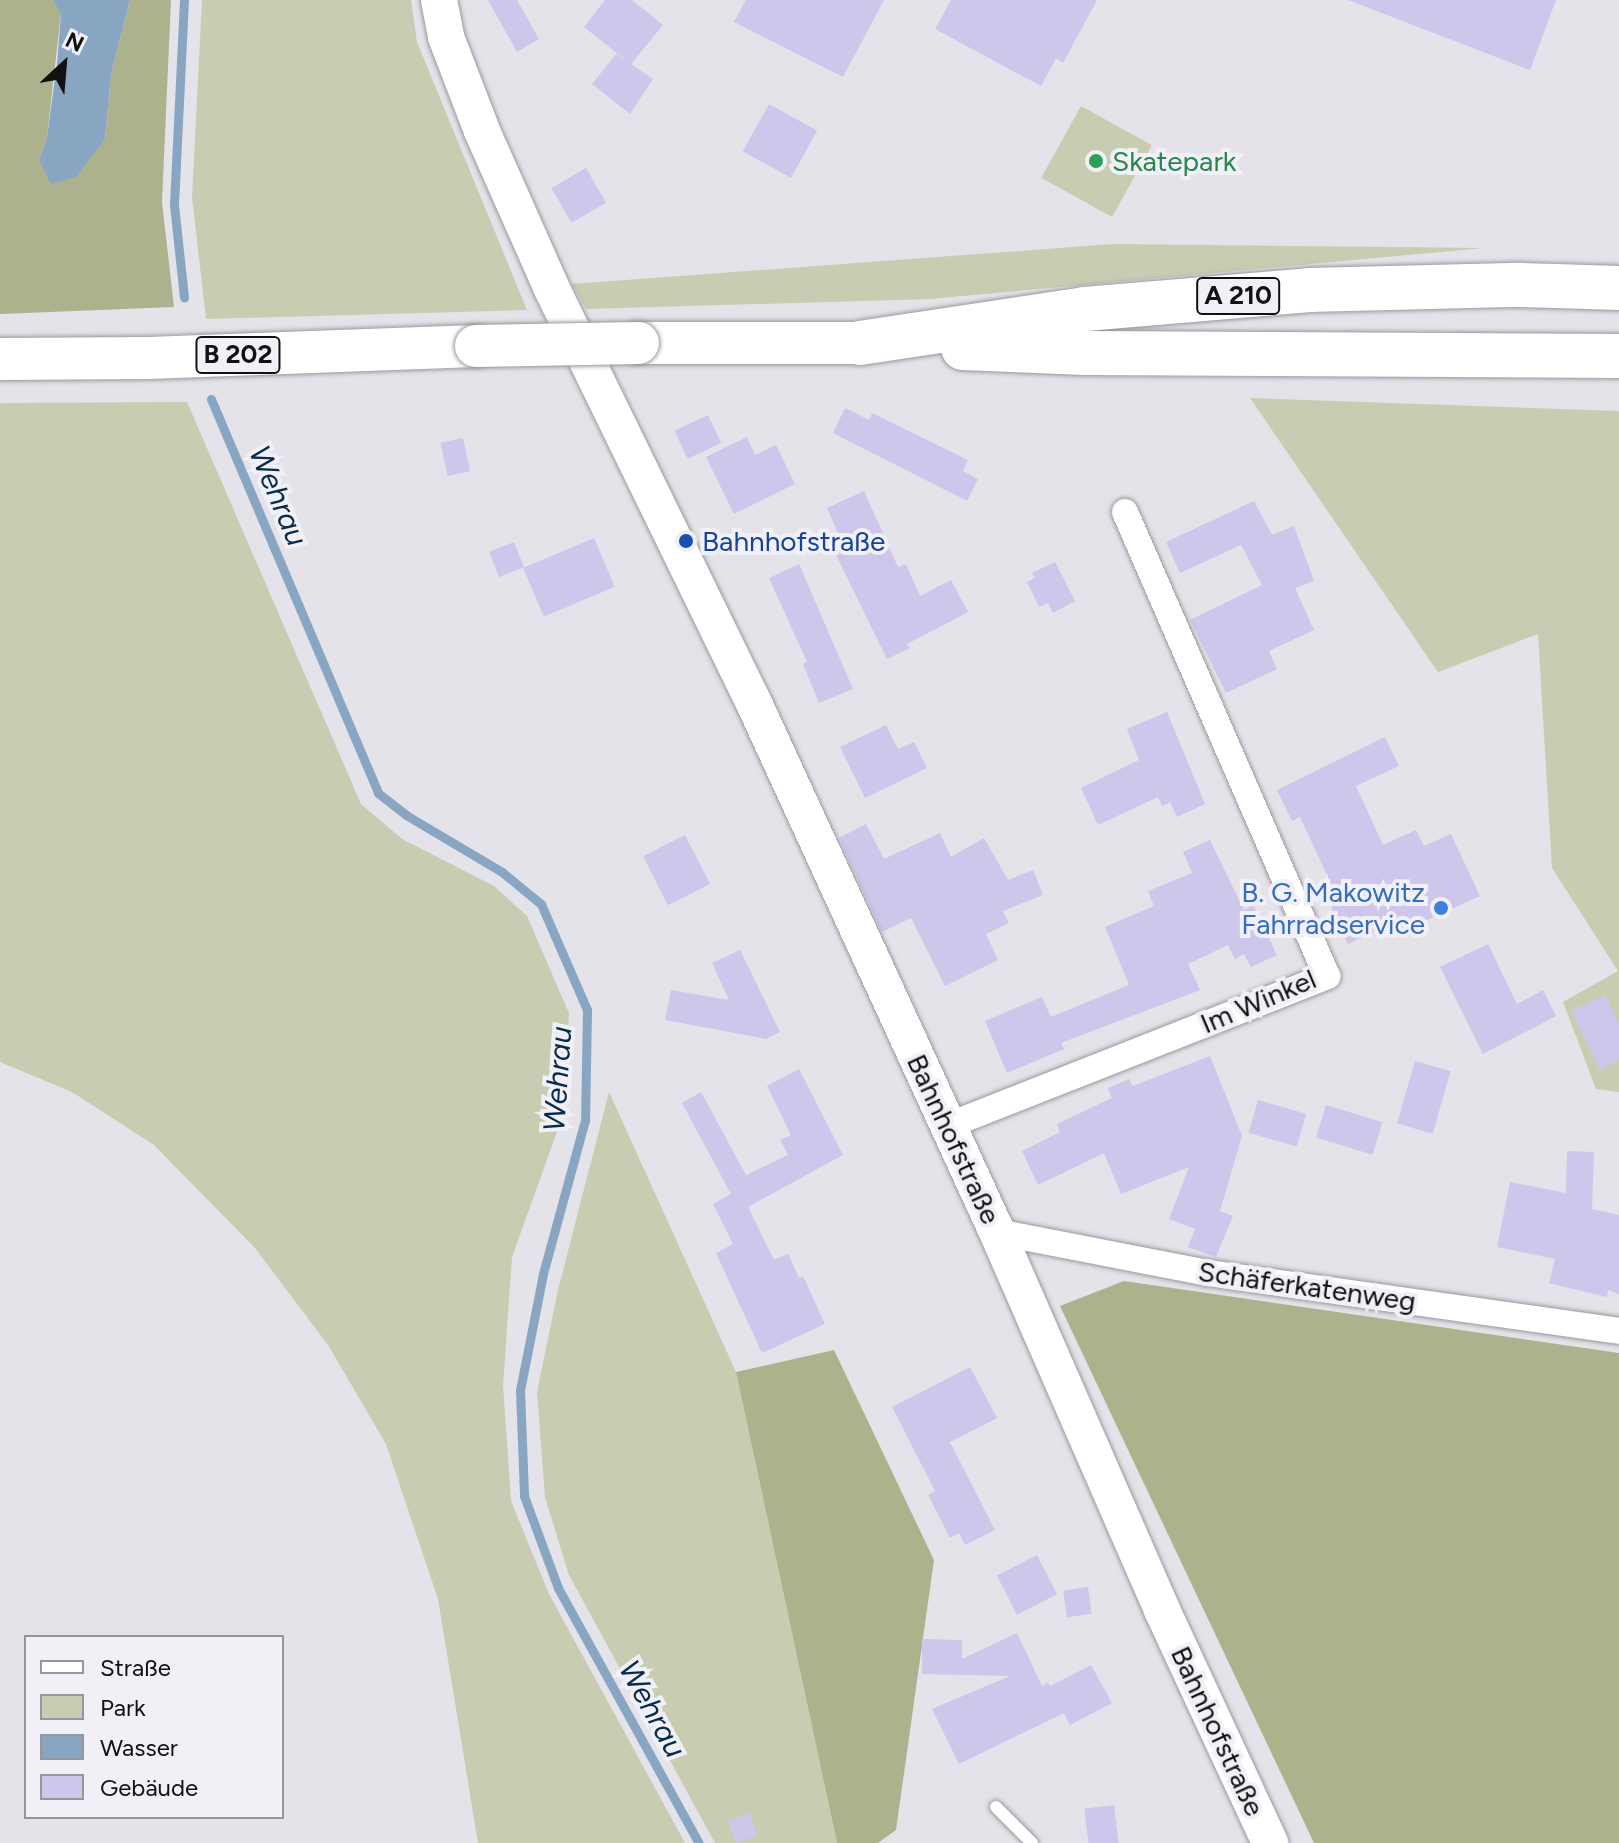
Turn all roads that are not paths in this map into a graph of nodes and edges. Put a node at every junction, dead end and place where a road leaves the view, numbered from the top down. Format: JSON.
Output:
{"nodes":[{"id":1,"x":439,"y":0,"type":"edge"},
{"id":2,"x":1619,"y":288,"type":"edge"},
{"id":3,"x":860,"y":343,"type":"junction"},
{"id":4,"x":1619,"y":356,"type":"edge"},
{"id":5,"x":0,"y":359,"type":"edge"},
{"id":6,"x":1125,"y":512,"type":"dead end"},
{"id":7,"x":947,"y":1126,"type":"junction"},
{"id":8,"x":997,"y":1232,"type":"junction"},
{"id":9,"x":1619,"y":1331,"type":"edge"},
{"id":10,"x":996,"y":1807,"type":"dead end"},
{"id":11,"x":1265,"y":1841,"type":"edge"},
{"id":12,"x":1032,"y":1843,"type":"edge"}],
"edges":[{"from":1,"to":7,"type":"main road","name":"Bahnhofstraße"},
{"from":2,"to":3,"type":"highway","number":"A 210"},
{"from":3,"to":4,"type":"highway","number":"A 210"},
{"from":3,"to":5,"type":"highway","number":"B 202","bridge":true},
{"from":6,"to":7,"type":"street","name":"Im Winkel"},
{"from":7,"to":8,"type":"main road","name":"Bahnhofstraße"},
{"from":8,"to":9,"type":"street","name":"Schäferkatenweg"},
{"from":8,"to":11,"type":"main road","name":"Bahnhofstraße"},
{"from":10,"to":12,"type":"lane"}]}
